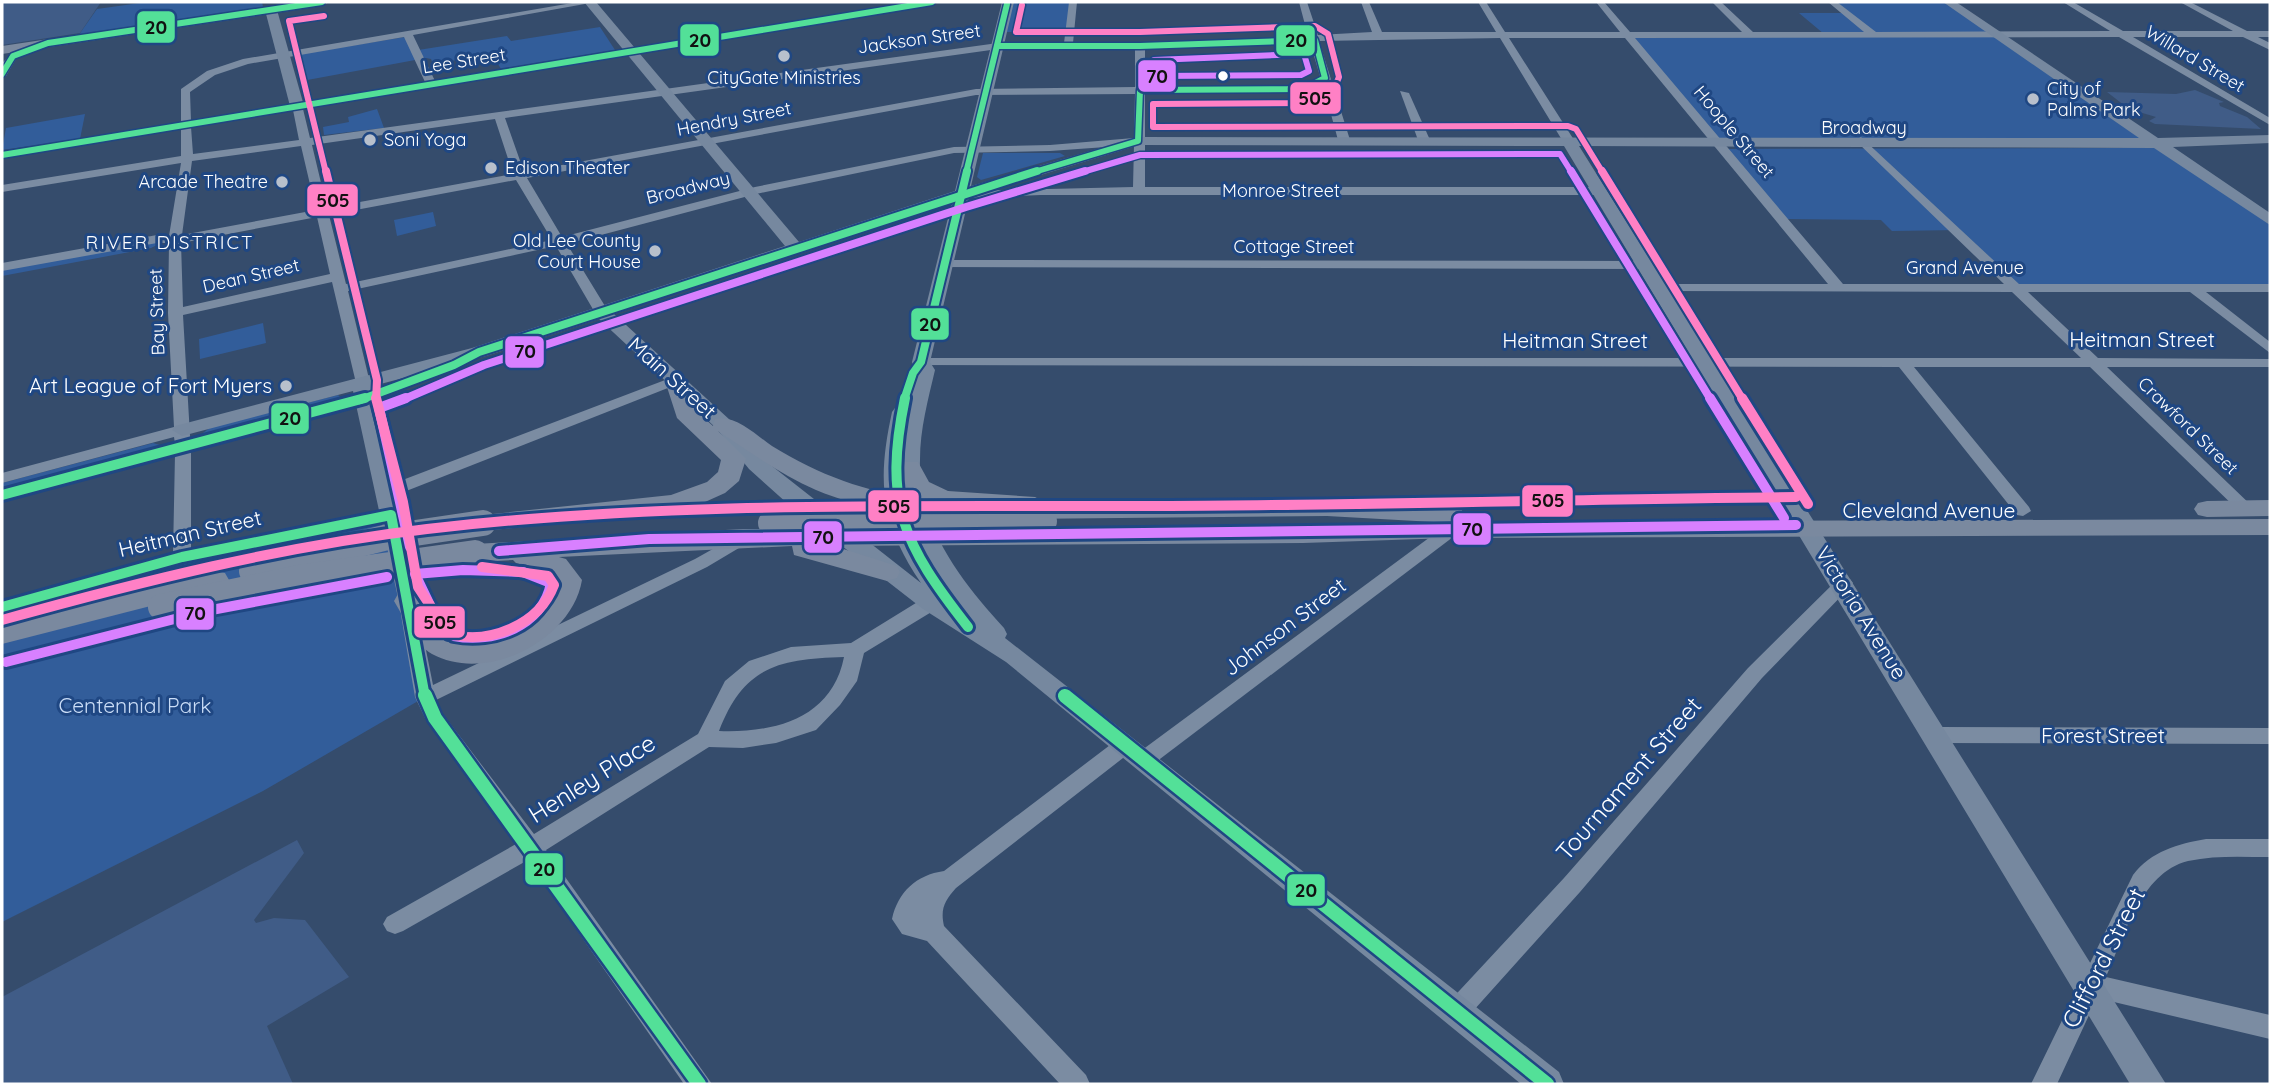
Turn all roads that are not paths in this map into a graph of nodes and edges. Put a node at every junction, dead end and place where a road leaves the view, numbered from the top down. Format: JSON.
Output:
{"nodes":[{"id":1,"x":322,"y":2,"type":"edge"},
{"id":2,"x":591,"y":2,"type":"edge"},
{"id":3,"x":932,"y":2,"type":"edge"},
{"id":4,"x":1008,"y":2,"type":"edge"},
{"id":5,"x":1073,"y":2,"type":"edge"},
{"id":6,"x":1303,"y":2,"type":"edge"},
{"id":7,"x":1365,"y":2,"type":"edge"},
{"id":8,"x":1482,"y":2,"type":"edge"},
{"id":9,"x":1600,"y":2,"type":"edge"},
{"id":10,"x":1716,"y":2,"type":"edge"},
{"id":11,"x":1832,"y":2,"type":"edge"},
{"id":12,"x":1950,"y":2,"type":"edge"},
{"id":13,"x":2067,"y":2,"type":"edge"},
{"id":14,"x":2184,"y":2,"type":"edge"},
{"id":15,"x":270,"y":6,"type":"edge"},
{"id":16,"x":407,"y":33,"type":"junction"},
{"id":17,"x":2123,"y":34,"type":"junction"},
{"id":18,"x":2246,"y":34,"type":"junction"},
{"id":19,"x":2270,"y":34,"type":"edge"},
{"id":20,"x":1378,"y":35,"type":"junction"},
{"id":21,"x":1502,"y":35,"type":"junction"},
{"id":22,"x":1627,"y":35,"type":"junction"},
{"id":23,"x":1751,"y":35,"type":"junction"},
{"id":24,"x":1874,"y":35,"type":"junction"},
{"id":25,"x":1998,"y":35,"type":"junction"},
{"id":26,"x":1315,"y":40,"type":"junction"},
{"id":27,"x":1068,"y":42,"type":"junction"},
{"id":28,"x":998,"y":46,"type":"junction"},
{"id":29,"x":1140,"y":46,"type":"junction"},
{"id":30,"x":2270,"y":47,"type":"edge"},
{"id":31,"x":284,"y":50,"type":"junction"},
{"id":32,"x":631,"y":51,"type":"junction"},
{"id":33,"x":2,"y":63,"type":"edge"},
{"id":34,"x":1325,"y":78,"type":"junction"},
{"id":35,"x":431,"y":84,"type":"junction"},
{"id":36,"x":1304,"y":89,"type":"junction"},
{"id":37,"x":1140,"y":90,"type":"junction"},
{"id":38,"x":986,"y":91,"type":"junction"},
{"id":39,"x":664,"y":92,"type":"junction"},
{"id":40,"x":1404,"y":93,"type":"dead end"},
{"id":41,"x":1330,"y":94,"type":"junction"},
{"id":42,"x":297,"y":106,"type":"junction"},
{"id":43,"x":499,"y":115,"type":"junction"},
{"id":44,"x":2270,"y":122,"type":"edge"},
{"id":45,"x":186,"y":125,"type":"junction"},
{"id":46,"x":2270,"y":139,"type":"edge"},
{"id":47,"x":1344,"y":140,"type":"junction"},
{"id":48,"x":1424,"y":140,"type":"junction"},
{"id":49,"x":1568,"y":140,"type":"junction"},
{"id":50,"x":1138,"y":141,"type":"junction"},
{"id":51,"x":305,"y":142,"type":"junction"},
{"id":52,"x":705,"y":142,"type":"junction"},
{"id":53,"x":2159,"y":142,"type":"junction"},
{"id":54,"x":1719,"y":144,"type":"junction"},
{"id":55,"x":1865,"y":144,"type":"junction"},
{"id":56,"x":973,"y":149,"type":"junction"},
{"id":57,"x":1051,"y":149,"type":"junction"},
{"id":58,"x":2,"y":155,"type":"edge"},
{"id":59,"x":187,"y":158,"type":"junction"},
{"id":60,"x":1079,"y":159,"type":"junction"},
{"id":61,"x":520,"y":177,"type":"junction"},
{"id":62,"x":2,"y":188,"type":"edge"},
{"id":63,"x":1139,"y":191,"type":"junction"},
{"id":64,"x":1599,"y":191,"type":"junction"},
{"id":65,"x":747,"y":193,"type":"junction"},
{"id":66,"x":962,"y":194,"type":"junction"},
{"id":67,"x":321,"y":213,"type":"junction"},
{"id":68,"x":899,"y":216,"type":"junction"},
{"id":69,"x":2270,"y":220,"type":"edge"},
{"id":70,"x":953,"y":232,"type":"junction"},
{"id":71,"x":175,"y":240,"type":"junction"},
{"id":72,"x":556,"y":242,"type":"junction"},
{"id":73,"x":796,"y":249,"type":"junction"},
{"id":74,"x":945,"y":264,"type":"junction"},
{"id":75,"x":1644,"y":265,"type":"junction"},
{"id":76,"x":2,"y":267,"type":"edge"},
{"id":77,"x":2,"y":278,"type":"edge"},
{"id":78,"x":338,"y":283,"type":"junction"},
{"id":79,"x":1838,"y":287,"type":"junction"},
{"id":80,"x":2016,"y":287,"type":"junction"},
{"id":81,"x":1659,"y":288,"type":"junction"},
{"id":82,"x":2193,"y":288,"type":"junction"},
{"id":83,"x":2270,"y":288,"type":"edge"},
{"id":84,"x":601,"y":312,"type":"junction"},
{"id":85,"x":175,"y":313,"type":"junction"},
{"id":86,"x":632,"y":342,"type":"junction"},
{"id":87,"x":504,"y":344,"type":"junction"},
{"id":88,"x":2270,"y":349,"type":"edge"},
{"id":89,"x":921,"y":362,"type":"junction"},
{"id":90,"x":2270,"y":363,"type":"edge"},
{"id":91,"x":1705,"y":364,"type":"junction"},
{"id":92,"x":1904,"y":364,"type":"junction"},
{"id":93,"x":2094,"y":364,"type":"junction"},
{"id":94,"x":676,"y":384,"type":"junction"},
{"id":95,"x":362,"y":391,"type":"junction"},
{"id":96,"x":723,"y":424,"type":"junction"},
{"id":97,"x":182,"y":438,"type":"junction"},
{"id":98,"x":909,"y":467,"type":"junction"},
{"id":99,"x":2,"y":478,"type":"edge"},
{"id":100,"x":2,"y":495,"type":"edge"},
{"id":101,"x":388,"y":504,"type":"junction"},
{"id":102,"x":2258,"y":508,"type":"edge"},
{"id":103,"x":1124,"y":509,"type":"junction"},
{"id":104,"x":2024,"y":511,"type":"junction"},
{"id":105,"x":1802,"y":519,"type":"junction"},
{"id":106,"x":908,"y":520,"type":"junction"},
{"id":107,"x":1456,"y":523,"type":"junction"},
{"id":108,"x":2204,"y":527,"type":"junction"},
{"id":109,"x":2270,"y":527,"type":"edge"},
{"id":110,"x":743,"y":538,"type":"junction"},
{"id":111,"x":857,"y":538,"type":"junction"},
{"id":112,"x":482,"y":542,"type":"junction"},
{"id":113,"x":183,"y":557,"type":"junction"},
{"id":114,"x":887,"y":572,"type":"junction"},
{"id":115,"x":1844,"y":583,"type":"junction"},
{"id":116,"x":408,"y":601,"type":"junction"},
{"id":117,"x":931,"y":603,"type":"junction"},
{"id":118,"x":2,"y":607,"type":"edge"},
{"id":119,"x":968,"y":627,"type":"junction"},
{"id":120,"x":2,"y":634,"type":"edge"},
{"id":121,"x":2,"y":648,"type":"edge"},
{"id":122,"x":855,"y":649,"type":"junction"},
{"id":123,"x":1015,"y":656,"type":"junction"},
{"id":124,"x":425,"y":697,"type":"junction"},
{"id":125,"x":1937,"y":734,"type":"junction"},
{"id":126,"x":2270,"y":736,"type":"edge"},
{"id":127,"x":706,"y":739,"type":"junction"},
{"id":128,"x":1135,"y":752,"type":"junction"},
{"id":129,"x":531,"y":847,"type":"junction"},
{"id":130,"x":2270,"y":848,"type":"edge"},
{"id":131,"x":396,"y":924,"type":"dead end"},
{"id":132,"x":2090,"y":985,"type":"junction"},
{"id":133,"x":1456,"y":1012,"type":"junction"},
{"id":134,"x":2270,"y":1027,"type":"edge"},
{"id":135,"x":699,"y":1084,"type":"edge"},
{"id":136,"x":1077,"y":1084,"type":"edge"},
{"id":137,"x":1547,"y":1084,"type":"edge"},
{"id":138,"x":2044,"y":1084,"type":"edge"},
{"id":139,"x":2149,"y":1084,"type":"edge"}],
"edges":[{"from":1,"to":15,"type":"main road"},
{"from":2,"to":16,"type":"street","name":"Bay Street"},
{"from":2,"to":32,"type":"street"},
{"from":3,"to":32,"type":"street","name":"Lee Street"},
{"from":4,"to":28,"type":"street"},
{"from":5,"to":27,"type":"street"},
{"from":6,"to":26,"type":"street"},
{"from":7,"to":20,"type":"street"},
{"from":8,"to":21,"type":"street","name":"Victoria Avenue"},
{"from":9,"to":22,"type":"street","name":"Hoople Street"},
{"from":10,"to":23,"type":"street"},
{"from":11,"to":24,"type":"street"},
{"from":12,"to":25,"type":"street"},
{"from":13,"to":17,"type":"street","name":"Willard Street"},
{"from":14,"to":18,"type":"street"},
{"from":15,"to":31,"type":"street"},
{"from":15,"to":33,"type":"main road"},
{"from":16,"to":31,"type":"street","name":"Bay Street"},
{"from":16,"to":35,"type":"street"},
{"from":17,"to":18,"type":"street","name":"Jackson Street"},
{"from":17,"to":25,"type":"street","name":"Jackson Street"},
{"from":17,"to":44,"type":"street","name":"Willard Street"},
{"from":18,"to":19,"type":"street","name":"Jackson Street"},
{"from":18,"to":30,"type":"street"},
{"from":20,"to":21,"type":"street","name":"Jackson Street"},
{"from":20,"to":26,"type":"street","name":"Jackson Street"},
{"from":21,"to":22,"type":"street","name":"Jackson Street"},
{"from":21,"to":49,"type":"street","name":"Victoria Avenue"},
{"from":22,"to":23,"type":"street","name":"Jackson Street"},
{"from":22,"to":54,"type":"street","name":"Hoople Street"},
{"from":23,"to":24,"type":"street","name":"Jackson Street"},
{"from":24,"to":25,"type":"street","name":"Jackson Street"},
{"from":25,"to":53,"type":"street"},
{"from":26,"to":29,"type":"street","name":"Jackson Street"},
{"from":26,"to":34,"type":"street"},
{"from":27,"to":28,"type":"street","name":"Jackson Street"},
{"from":27,"to":29,"type":"street","name":"Jackson Street"},
{"from":28,"to":38,"type":"street"},
{"from":28,"to":39,"type":"street","name":"Jackson Street"},
{"from":29,"to":37,"type":"street"},
{"from":31,"to":42,"type":"street"},
{"from":31,"to":45,"type":"street","name":"Bay Street"},
{"from":32,"to":35,"type":"street","name":"Lee Street"},
{"from":32,"to":39,"type":"street"},
{"from":34,"to":36,"type":"street","name":"Hendry Street"},
{"from":34,"to":41,"type":"street"},
{"from":35,"to":42,"type":"street","name":"Lee Street"},
{"from":36,"to":37,"type":"street","name":"Hendry Street"},
{"from":36,"to":41,"type":"street","name":"Hendry Street"},
{"from":37,"to":38,"type":"street","name":"Hendry Street"},
{"from":37,"to":50,"type":"street"},
{"from":38,"to":52,"type":"street","name":"Hendry Street"},
{"from":38,"to":56,"type":"street"},
{"from":39,"to":43,"type":"street","name":"Jackson Street"},
{"from":39,"to":52,"type":"street"},
{"from":40,"to":48,"type":"street"},
{"from":41,"to":47,"type":"street"},
{"from":42,"to":45,"type":"street","name":"Lee Street"},
{"from":42,"to":51,"type":"street"},
{"from":43,"to":51,"type":"street","name":"Jackson Street"},
{"from":43,"to":61,"type":"street","name":"Main Street"},
{"from":45,"to":58,"type":"street","name":"Lee Street"},
{"from":45,"to":59,"type":"street","name":"Bay Street"},
{"from":46,"to":53,"type":"street","name":"Broadway"},
{"from":47,"to":48,"type":"street","name":"Broadway"},
{"from":47,"to":50,"type":"street","name":"Broadway"},
{"from":48,"to":49,"type":"street","name":"Broadway"},
{"from":49,"to":54,"type":"street","name":"Broadway"},
{"from":49,"to":64,"type":"street","name":"Victoria Avenue"},
{"from":50,"to":57,"type":"street","name":"Broadway"},
{"from":50,"to":60,"type":"street"},
{"from":50,"to":63,"type":"street"},
{"from":51,"to":59,"type":"street","name":"Jackson Street"},
{"from":51,"to":67,"type":"street"},
{"from":52,"to":61,"type":"street","name":"Hendry Street"},
{"from":52,"to":65,"type":"street"},
{"from":53,"to":55,"type":"street","name":"Broadway"},
{"from":53,"to":69,"type":"street"},
{"from":54,"to":55,"type":"street","name":"Broadway"},
{"from":54,"to":79,"type":"street","name":"Hoople Street"},
{"from":55,"to":80,"type":"street","name":"Crawford Street"},
{"from":56,"to":57,"type":"street","name":"Broadway"},
{"from":56,"to":65,"type":"street","name":"Broadway"},
{"from":56,"to":66,"type":"street"},
{"from":57,"to":60,"type":"street","name":"Broadway"},
{"from":59,"to":62,"type":"street","name":"Jackson Street"},
{"from":59,"to":71,"type":"street","name":"Bay Street"},
{"from":60,"to":66,"type":"street"},
{"from":61,"to":67,"type":"street","name":"Hendry Street"},
{"from":61,"to":72,"type":"street","name":"Main Street"},
{"from":63,"to":64,"type":"street","name":"Monroe Street"},
{"from":63,"to":66,"type":"street","name":"Monroe Street"},
{"from":64,"to":75,"type":"street","name":"Victoria Avenue"},
{"from":65,"to":72,"type":"street","name":"Broadway"},
{"from":65,"to":73,"type":"street"},
{"from":66,"to":68,"type":"street"},
{"from":66,"to":70,"type":"street"},
{"from":67,"to":71,"type":"street","name":"Hendry Street"},
{"from":67,"to":78,"type":"street"},
{"from":68,"to":70,"type":"street"},
{"from":68,"to":73,"type":"street"},
{"from":70,"to":74,"type":"street"},
{"from":71,"to":76,"type":"street","name":"Hendry Street"},
{"from":71,"to":77,"type":"street","name":"Hendry Street"},
{"from":71,"to":85,"type":"street","name":"Bay Street"},
{"from":72,"to":78,"type":"street","name":"Broadway"},
{"from":72,"to":84,"type":"street","name":"Main Street"},
{"from":73,"to":84,"type":"street"},
{"from":74,"to":75,"type":"street","name":"Cottage Street"},
{"from":74,"to":89,"type":"street"},
{"from":75,"to":81,"type":"street","name":"Victoria Avenue"},
{"from":78,"to":85,"type":"street","name":"Dean Street"},
{"from":78,"to":95,"type":"street"},
{"from":79,"to":80,"type":"street","name":"Grand Avenue"},
{"from":79,"to":81,"type":"street","name":"Grand Avenue"},
{"from":80,"to":82,"type":"street","name":"Grand Avenue"},
{"from":80,"to":93,"type":"street","name":"Crawford Street"},
{"from":81,"to":91,"type":"street","name":"Victoria Avenue"},
{"from":82,"to":83,"type":"street","name":"Grand Avenue"},
{"from":82,"to":88,"type":"street"},
{"from":84,"to":86,"type":"street","name":"Main Street"},
{"from":84,"to":87,"type":"street"},
{"from":85,"to":97,"type":"street","name":"Bay Street"},
{"from":86,"to":87,"type":"street"},
{"from":86,"to":94,"type":"street","name":"Main Street"},
{"from":87,"to":95,"type":"street"},
{"from":89,"to":91,"type":"street","name":"Heitman Street"},
{"from":89,"to":98,"type":"street"},
{"from":89,"to":106,"type":"street"},
{"from":90,"to":93,"type":"street","name":"Heitman Street"},
{"from":91,"to":92,"type":"street","name":"Heitman Street"},
{"from":91,"to":105,"type":"street","name":"Victoria Avenue"},
{"from":92,"to":93,"type":"street","name":"Heitman Street"},
{"from":92,"to":104,"type":"street"},
{"from":93,"to":102,"type":"street","name":"Crawford Street"},
{"from":94,"to":96,"type":"street","name":"Main Street"},
{"from":94,"to":101,"type":"street","name":"Heitman Street"},
{"from":94,"to":112,"type":"main road"},
{"from":95,"to":97,"type":"street"},
{"from":95,"to":101,"type":"street"},
{"from":96,"to":106,"type":"main road"},
{"from":96,"to":111,"type":"street","name":"Main Street"},
{"from":97,"to":99,"type":"street"},
{"from":97,"to":100,"type":"street"},
{"from":97,"to":113,"type":"street","name":"Bay Street"},
{"from":98,"to":103,"type":"main road"},
{"from":98,"to":106,"type":"street"},
{"from":101,"to":113,"type":"street","name":"Heitman Street"},
{"from":101,"to":116,"type":"street"},
{"from":102,"to":104,"type":"main road","name":"Cleveland Avenue"},
{"from":102,"to":108,"type":"main road"},
{"from":103,"to":106,"type":"main road"},
{"from":103,"to":107,"type":"main road"},
{"from":104,"to":105,"type":"main road","name":"Cleveland Avenue"},
{"from":105,"to":107,"type":"main road","name":"Cleveland Avenue"},
{"from":105,"to":108,"type":"main road","name":"Cleveland Avenue"},
{"from":105,"to":115,"type":"street","name":"Victoria Avenue"},
{"from":106,"to":107,"type":"main road","name":"Cleveland Avenue"},
{"from":106,"to":111,"type":"main road","name":"Cleveland Avenue"},
{"from":106,"to":119,"type":"street"},
{"from":106,"to":123,"type":"street"},
{"from":107,"to":112,"type":"main road","name":"Cleveland Avenue","bridge":true},
{"from":107,"to":128,"type":"street","name":"Johnson Street"},
{"from":108,"to":109,"type":"main road","name":"Cleveland Avenue"},
{"from":110,"to":111,"type":"main road","name":"Cleveland Avenue"},
{"from":110,"to":112,"type":"main road","name":"Cleveland Avenue"},
{"from":110,"to":114,"type":"main road"},
{"from":110,"to":124,"type":"street"},
{"from":111,"to":114,"type":"street","name":"Main Street"},
{"from":112,"to":116,"type":"main road"},
{"from":112,"to":120,"type":"main road","name":"Cleveland Avenue","bridge":true},
{"from":112,"to":121,"type":"main road","name":"Cleveland Avenue","bridge":true},
{"from":113,"to":118,"type":"street","name":"Heitman Street"},
{"from":114,"to":117,"type":"street","name":"Main Street"},
{"from":115,"to":125,"type":"street","name":"Victoria Avenue"},
{"from":115,"to":133,"type":"street","name":"Tournament Street"},
{"from":116,"to":124,"type":"street"},
{"from":117,"to":119,"type":"street","name":"Main Street"},
{"from":117,"to":122,"type":"street"},
{"from":119,"to":123,"type":"street","name":"Main Street"},
{"from":122,"to":127,"type":"street"},
{"from":122,"to":127,"type":"street"},
{"from":123,"to":128,"type":"street"},
{"from":124,"to":129,"type":"street"},
{"from":125,"to":126,"type":"street","name":"Forest Street"},
{"from":125,"to":132,"type":"street","name":"Victoria Avenue"},
{"from":127,"to":129,"type":"street","name":"Henley Place"},
{"from":128,"to":133,"type":"street"},
{"from":128,"to":136,"type":"street","name":"Johnson Street"},
{"from":129,"to":131,"type":"street","name":"Henley Place"},
{"from":129,"to":135,"type":"street"},
{"from":130,"to":132,"type":"street","name":"Clifford Street"},
{"from":132,"to":134,"type":"street"},
{"from":132,"to":138,"type":"street","name":"Clifford Street"},
{"from":132,"to":139,"type":"street","name":"Victoria Avenue"},
{"from":133,"to":137,"type":"street"}]}
